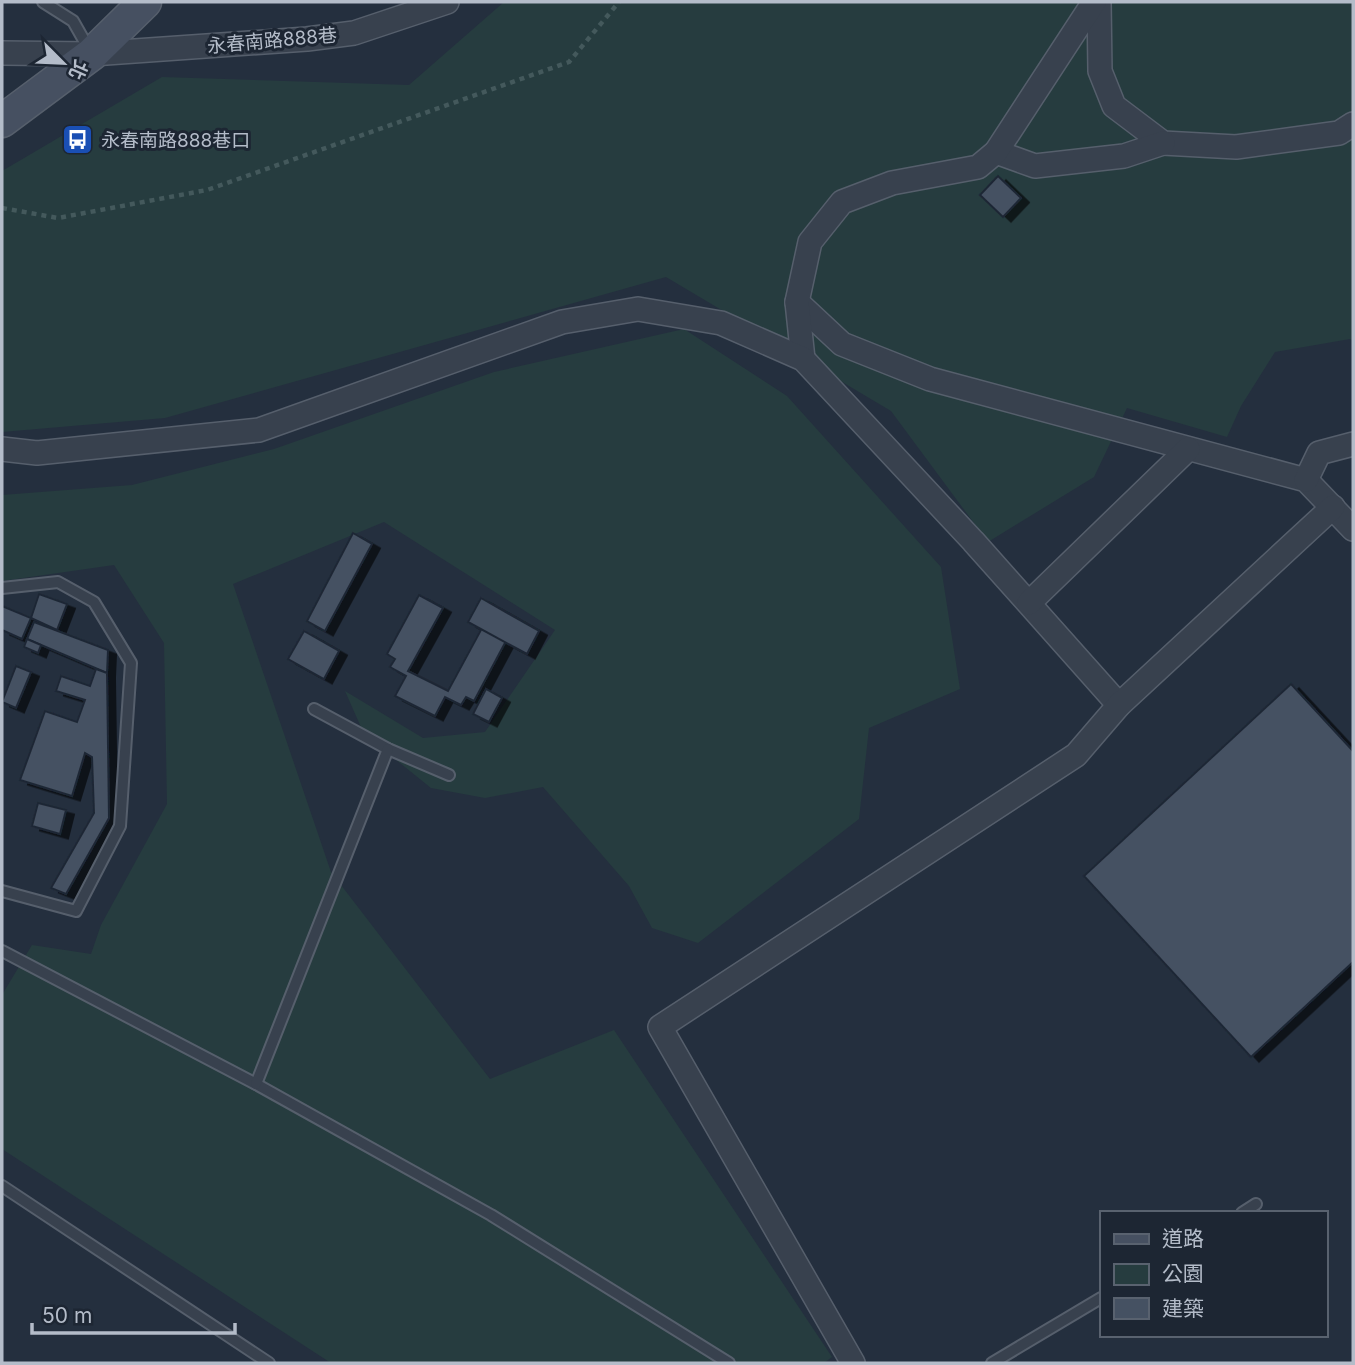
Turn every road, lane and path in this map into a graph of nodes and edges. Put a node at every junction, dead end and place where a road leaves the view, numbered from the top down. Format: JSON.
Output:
{"nodes":[{"id":1,"x":43,"y":2,"type":"edge"},
{"id":2,"x":120,"y":2,"type":"edge"},
{"id":3,"x":145,"y":2,"type":"edge"},
{"id":4,"x":447,"y":2,"type":"edge"},
{"id":5,"x":620,"y":2,"type":"edge"},
{"id":6,"x":1096,"y":2,"type":"edge"},
{"id":7,"x":2,"y":53,"type":"edge"},
{"id":8,"x":92,"y":54,"type":"junction"},
{"id":9,"x":2,"y":121,"type":"edge"},
{"id":10,"x":1353,"y":124,"type":"edge"},
{"id":11,"x":1163,"y":143,"type":"junction"},
{"id":12,"x":996,"y":152,"type":"junction"},
{"id":13,"x":2,"y":208,"type":"edge"},
{"id":14,"x":797,"y":302,"type":"junction"},
{"id":15,"x":803,"y":359,"type":"junction"},
{"id":16,"x":1353,"y":444,"type":"edge"},
{"id":17,"x":2,"y":449,"type":"edge"},
{"id":18,"x":1188,"y":449,"type":"junction"},
{"id":19,"x":1306,"y":481,"type":"junction"},
{"id":20,"x":1333,"y":507,"type":"junction"},
{"id":21,"x":1353,"y":528,"type":"edge"},
{"id":22,"x":2,"y":588,"type":"edge"},
{"id":23,"x":1029,"y":603,"type":"junction"},
{"id":24,"x":1119,"y":705,"type":"junction"},
{"id":25,"x":314,"y":709,"type":"dead end"},
{"id":26,"x":388,"y":749,"type":"junction"},
{"id":27,"x":449,"y":775,"type":"dead end"},
{"id":28,"x":2,"y":891,"type":"edge"},
{"id":29,"x":2,"y":951,"type":"edge"},
{"id":30,"x":256,"y":1084,"type":"junction"},
{"id":31,"x":2,"y":1186,"type":"edge"},
{"id":32,"x":1256,"y":1204,"type":"dead end"},
{"id":33,"x":1245,"y":1211,"type":"edge"},
{"id":34,"x":1100,"y":1299,"type":"edge"},
{"id":35,"x":269,"y":1363,"type":"edge"},
{"id":36,"x":729,"y":1363,"type":"edge"},
{"id":37,"x":853,"y":1363,"type":"edge"},
{"id":38,"x":992,"y":1363,"type":"edge"}],
"edges":[{"from":1,"to":8,"type":"lane"},
{"from":2,"to":8,"type":"street"},
{"from":3,"to":8,"type":"street"},
{"from":4,"to":8,"type":"street","name":"永春南路888巷"},
{"from":5,"to":13,"type":"path"},
{"from":6,"to":11,"type":"street"},
{"from":6,"to":12,"type":"street"},
{"from":7,"to":8,"type":"street","name":"永春南路888巷"},
{"from":8,"to":9,"type":"street"},
{"from":10,"to":11,"type":"street"},
{"from":11,"to":12,"type":"street"},
{"from":12,"to":14,"type":"street"},
{"from":14,"to":15,"type":"street"},
{"from":14,"to":18,"type":"street"},
{"from":15,"to":17,"type":"street"},
{"from":15,"to":23,"type":"street"},
{"from":16,"to":19,"type":"street"},
{"from":18,"to":19,"type":"street"},
{"from":18,"to":23,"type":"street"},
{"from":19,"to":20,"type":"street"},
{"from":20,"to":21,"type":"street"},
{"from":20,"to":24,"type":"street"},
{"from":22,"to":28,"type":"lane"},
{"from":23,"to":24,"type":"street"},
{"from":24,"to":37,"type":"street"},
{"from":25,"to":26,"type":"lane"},
{"from":26,"to":27,"type":"lane"},
{"from":26,"to":30,"type":"lane"},
{"from":29,"to":30,"type":"lane"},
{"from":30,"to":36,"type":"lane"},
{"from":31,"to":35,"type":"lane"},
{"from":32,"to":33,"type":"lane"},
{"from":34,"to":38,"type":"lane"}]}
